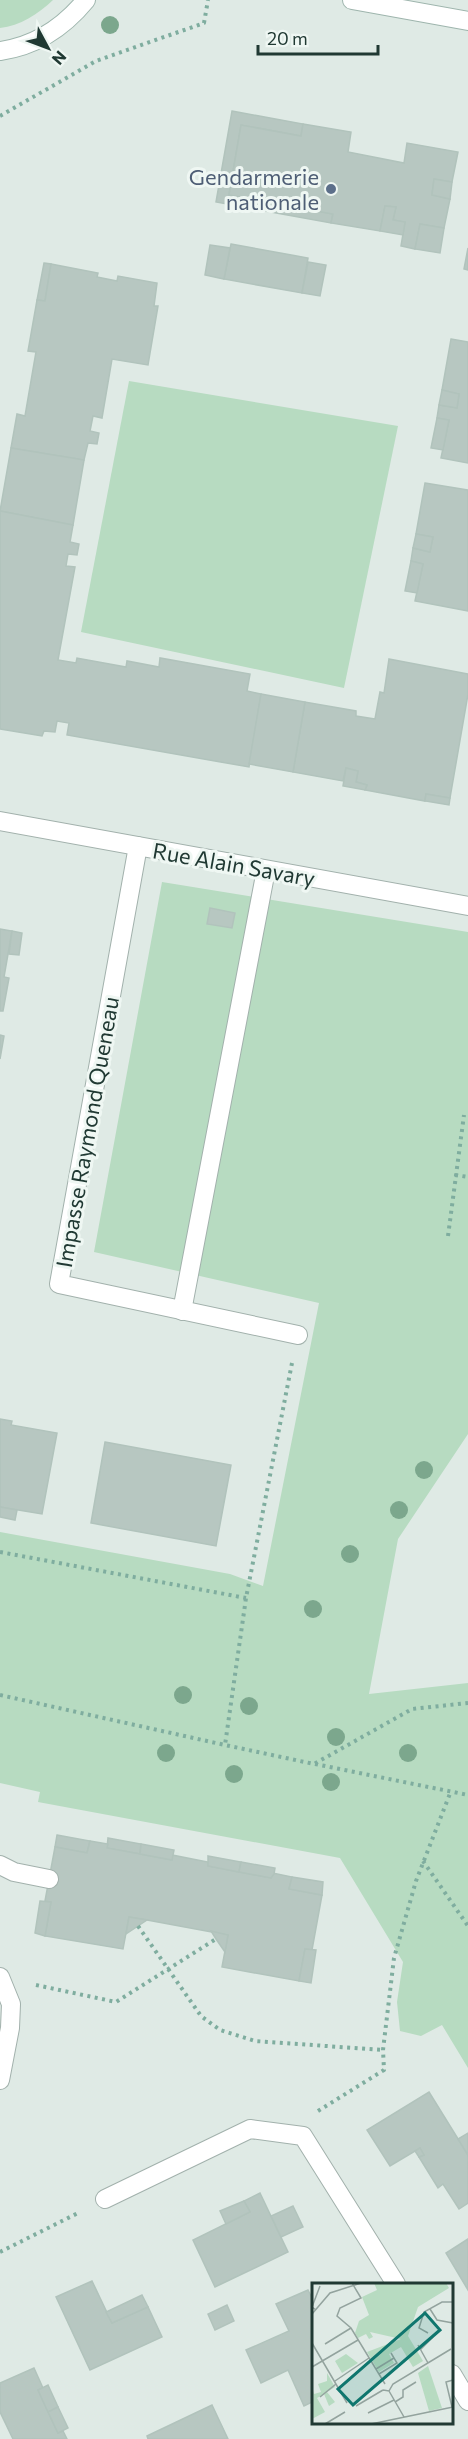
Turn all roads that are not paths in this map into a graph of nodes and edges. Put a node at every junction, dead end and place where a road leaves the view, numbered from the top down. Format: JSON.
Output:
{"nodes":[{"id":1,"x":86,"y":0,"type":"edge"},
{"id":2,"x":352,"y":0,"type":"edge"},
{"id":3,"x":468,"y":21,"type":"edge"},
{"id":4,"x":0,"y":51,"type":"edge"},
{"id":5,"x":0,"y":821,"type":"edge"},
{"id":6,"x":138,"y":846,"type":"junction"},
{"id":7,"x":266,"y":870,"type":"junction"},
{"id":8,"x":467,"y":903,"type":"edge"},
{"id":9,"x":182,"y":1311,"type":"junction"},
{"id":10,"x":298,"y":1335,"type":"road end"},
{"id":11,"x":0,"y":1865,"type":"edge"},
{"id":12,"x":50,"y":1879,"type":"dead end"},
{"id":13,"x":0,"y":1977,"type":"edge"},
{"id":14,"x":0,"y":2080,"type":"edge"},
{"id":15,"x":105,"y":2199,"type":"road end"},
{"id":16,"x":395,"y":2283,"type":"edge"},
{"id":17,"x":453,"y":2376,"type":"edge"},
{"id":18,"x":468,"y":2401,"type":"edge"}],
"edges":[{"from":1,"to":4,"type":"street"},
{"from":2,"to":3,"type":"street"},
{"from":5,"to":6,"type":"street","name":"Rue Alain Savary"},
{"from":6,"to":7,"type":"street","name":"Rue Alain Savary"},
{"from":6,"to":9,"type":"street","name":"Impasse Raymond Queneau"},
{"from":7,"to":8,"type":"street","name":"Rue Alain Savary"},
{"from":7,"to":9,"type":"street"},
{"from":9,"to":10,"type":"street","name":"Impasse Raymond Queneau"},
{"from":11,"to":12,"type":"street"},
{"from":13,"to":14,"type":"street"},
{"from":15,"to":16,"type":"street"},
{"from":17,"to":18,"type":"street"}]}
